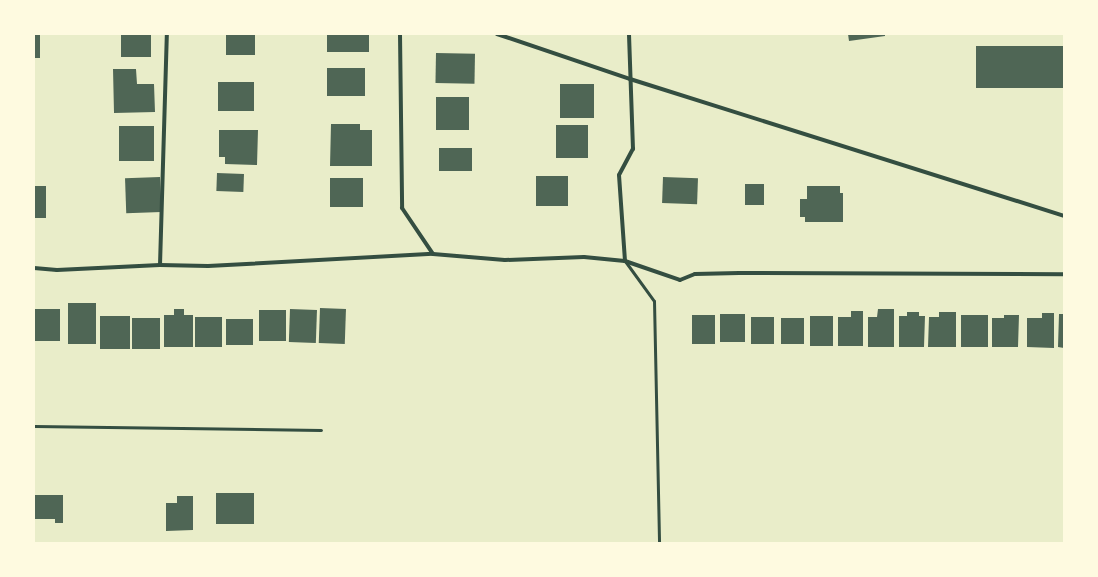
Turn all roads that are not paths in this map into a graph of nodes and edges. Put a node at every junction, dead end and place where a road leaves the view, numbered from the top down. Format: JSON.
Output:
{"nodes":[{"id":1,"x":167,"y":34,"type":"edge"},
{"id":2,"x":400,"y":34,"type":"edge"},
{"id":3,"x":497,"y":34,"type":"edge"},
{"id":4,"x":629,"y":34,"type":"edge"},
{"id":5,"x":630,"y":79,"type":"junction"},
{"id":6,"x":1064,"y":216,"type":"edge"},
{"id":7,"x":433,"y":254,"type":"junction"},
{"id":8,"x":625,"y":261,"type":"junction"},
{"id":9,"x":160,"y":265,"type":"junction"},
{"id":10,"x":34,"y":268,"type":"edge"},
{"id":11,"x":1064,"y":274,"type":"edge"},
{"id":12,"x":34,"y":426,"type":"edge"},
{"id":13,"x":321,"y":430,"type":"dead end"},
{"id":14,"x":659,"y":543,"type":"edge"}],
"edges":[{"from":1,"to":9,"type":"street"},
{"from":2,"to":7,"type":"street"},
{"from":3,"to":5,"type":"street"},
{"from":4,"to":5,"type":"street"},
{"from":5,"to":6,"type":"street"},
{"from":5,"to":8,"type":"street"},
{"from":7,"to":8,"type":"street"},
{"from":7,"to":9,"type":"street"},
{"from":8,"to":11,"type":"street"},
{"from":8,"to":14,"type":"lane"},
{"from":9,"to":10,"type":"street"},
{"from":12,"to":13,"type":"lane"}]}
